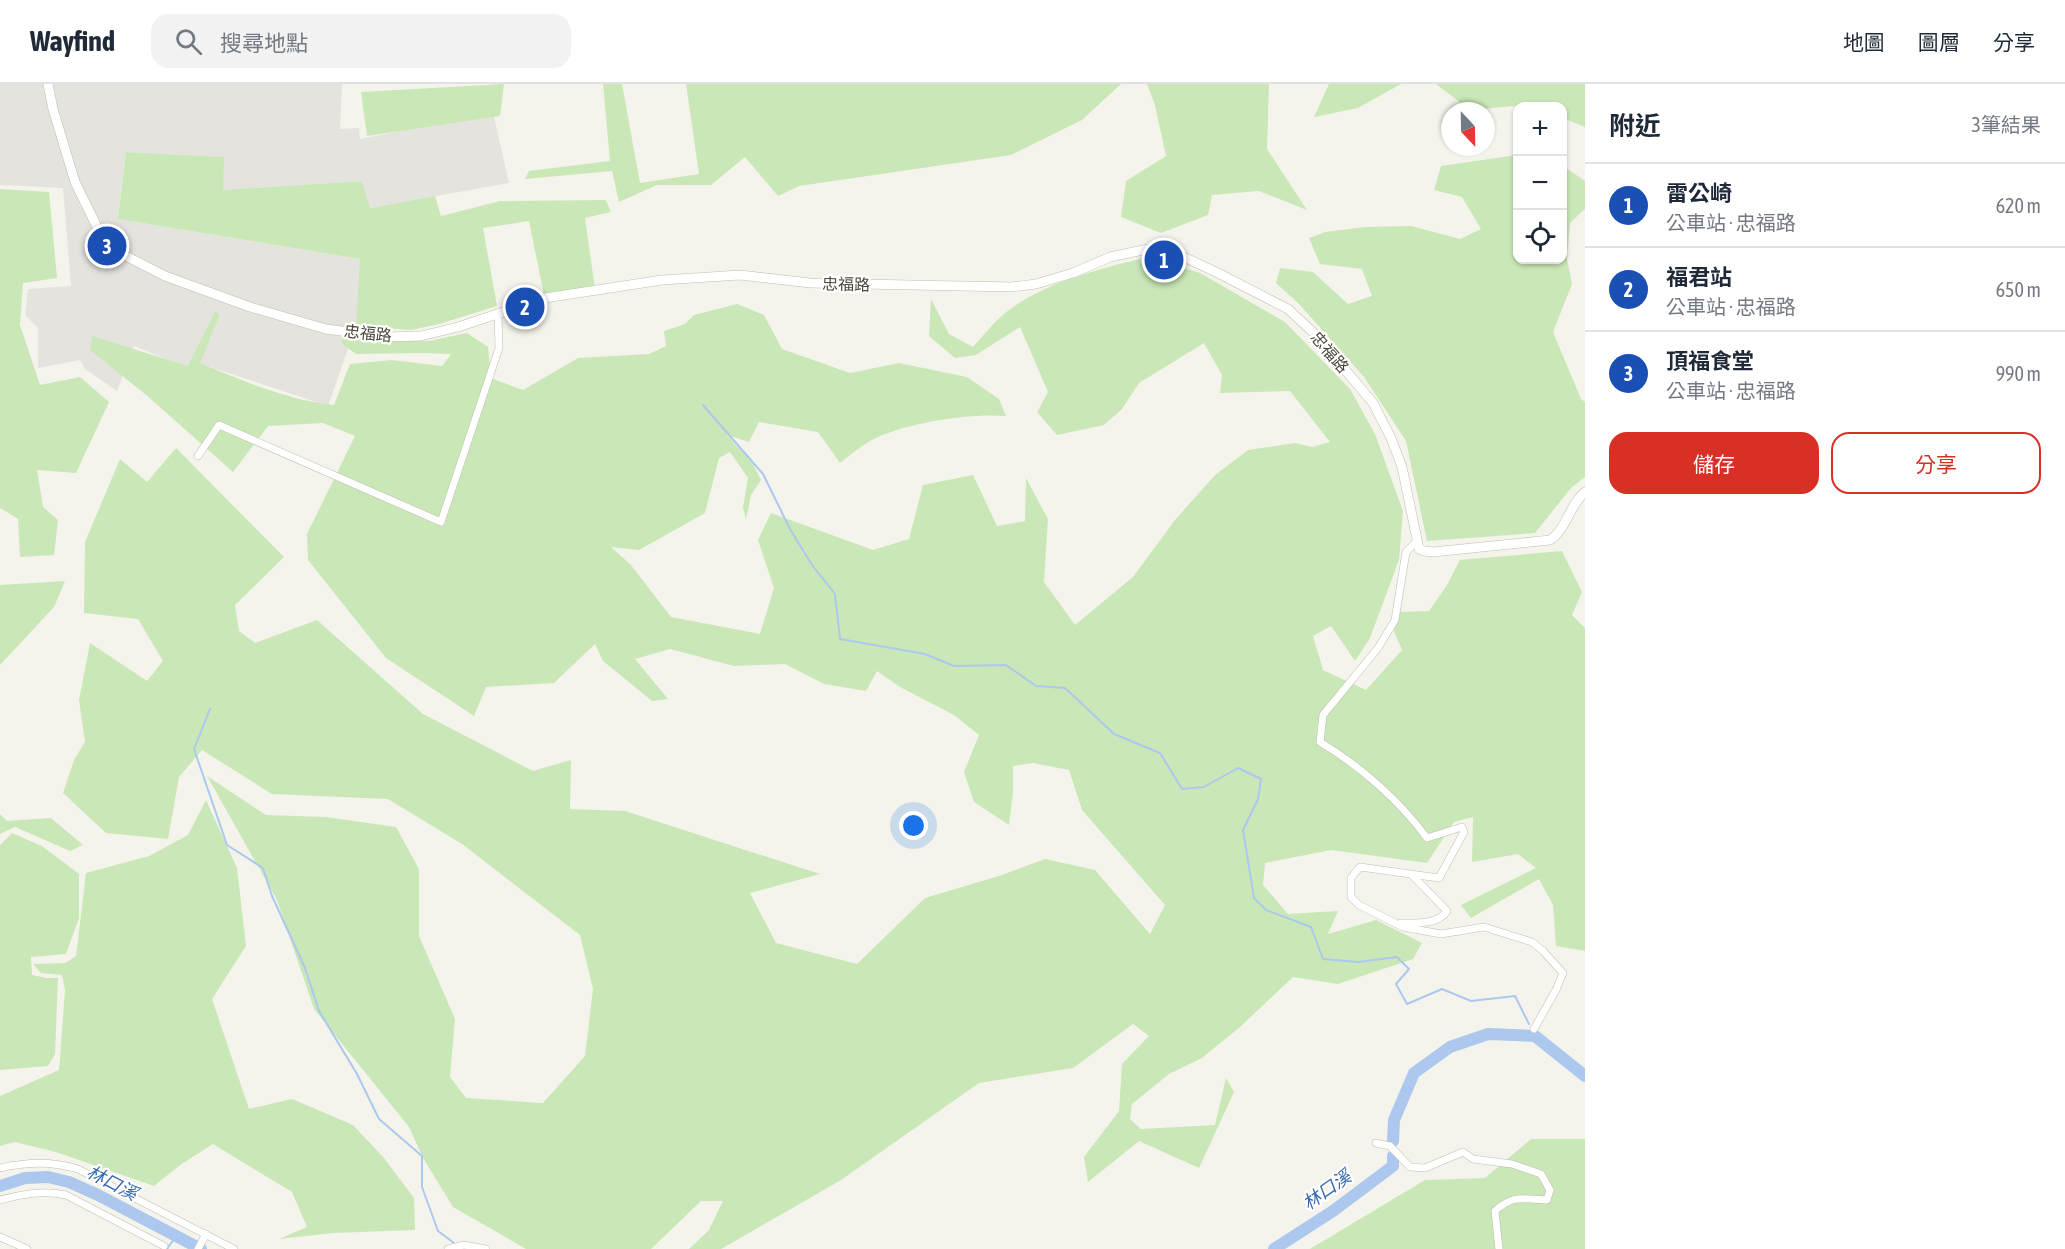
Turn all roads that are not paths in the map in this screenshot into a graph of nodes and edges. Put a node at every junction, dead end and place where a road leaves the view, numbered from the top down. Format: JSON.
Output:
{"nodes":[{"id":1,"x":48,"y":84,"type":"edge"},
{"id":2,"x":498,"y":313,"type":"junction"},
{"id":3,"x":198,"y":456,"type":"dead end"},
{"id":4,"x":1585,"y":492,"type":"edge"},
{"id":5,"x":1416,"y":541,"type":"junction"},
{"id":6,"x":1412,"y":875,"type":"junction"},
{"id":7,"x":1396,"y":923,"type":"junction"},
{"id":8,"x":1534,"y":1029,"type":"dead end"},
{"id":9,"x":1376,"y":1143,"type":"dead end"},
{"id":10,"x":0,"y":1168,"type":"edge"},
{"id":11,"x":0,"y":1200,"type":"edge"},
{"id":12,"x":0,"y":1237,"type":"edge"},
{"id":13,"x":204,"y":1237,"type":"junction"},
{"id":14,"x":164,"y":1246,"type":"dead end"},
{"id":15,"x":27,"y":1249,"type":"edge"},
{"id":16,"x":198,"y":1249,"type":"edge"},
{"id":17,"x":234,"y":1249,"type":"edge"},
{"id":18,"x":448,"y":1249,"type":"edge"},
{"id":19,"x":486,"y":1249,"type":"edge"},
{"id":20,"x":1499,"y":1249,"type":"edge"}],
"edges":[{"from":1,"to":2,"type":"street","name":"忠福路"},
{"from":2,"to":3,"type":"street"},
{"from":2,"to":5,"type":"street","name":"忠福路"},
{"from":4,"to":5,"type":"street"},
{"from":5,"to":6,"type":"street"},
{"from":6,"to":7,"type":"street"},
{"from":6,"to":7,"type":"street"},
{"from":7,"to":8,"type":"street"},
{"from":9,"to":20,"type":"street"},
{"from":10,"to":13,"type":"street"},
{"from":11,"to":14,"type":"street"},
{"from":12,"to":15,"type":"street"},
{"from":13,"to":16,"type":"street"},
{"from":13,"to":17,"type":"street"},
{"from":18,"to":19,"type":"street"}]}
